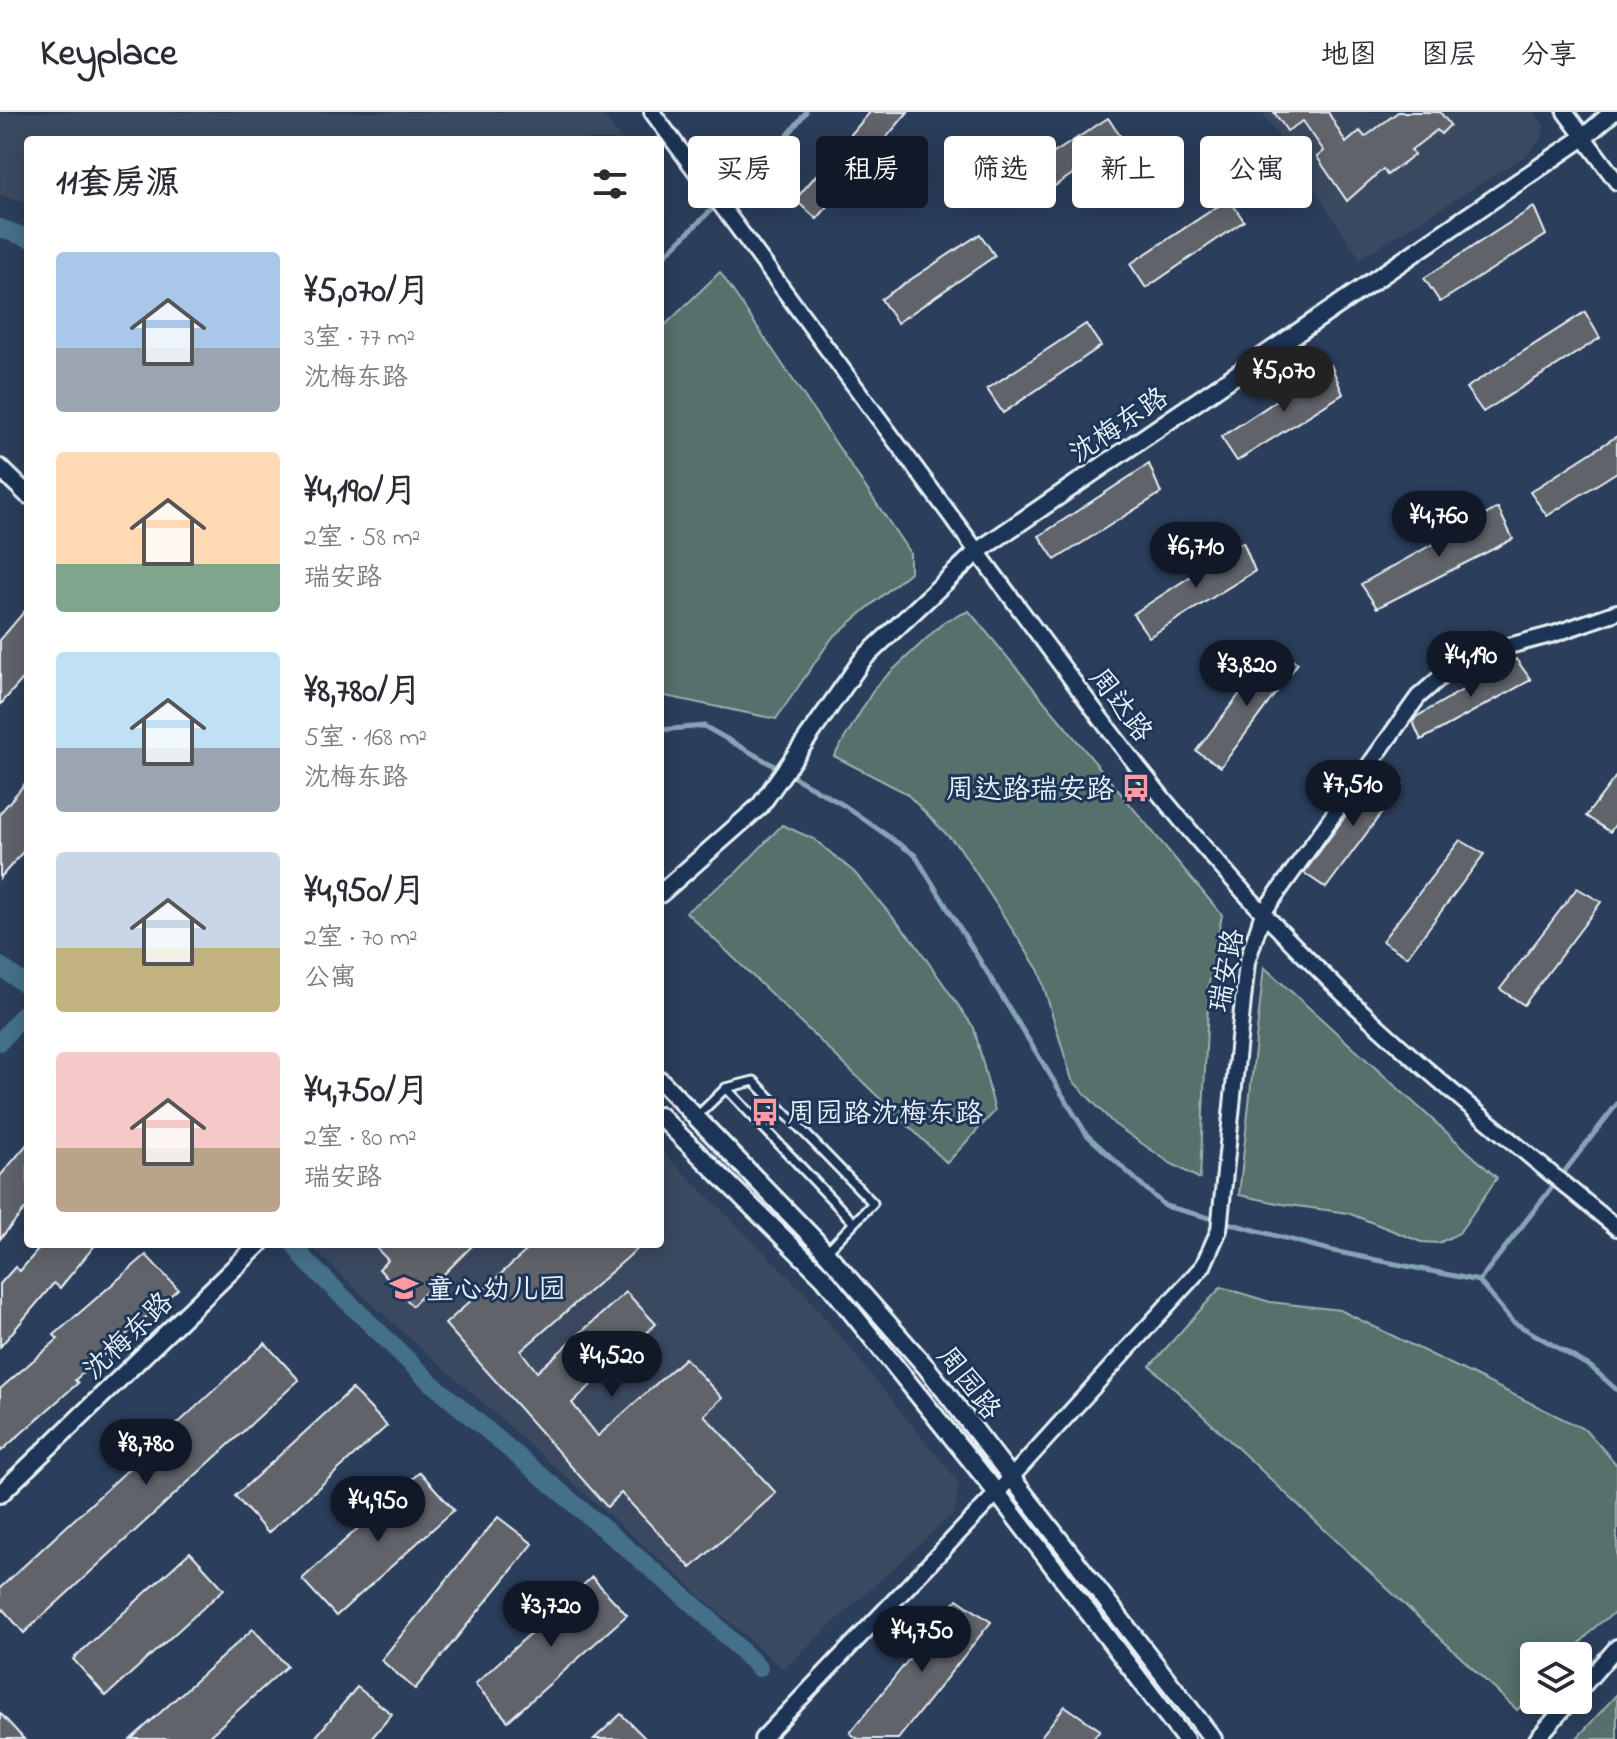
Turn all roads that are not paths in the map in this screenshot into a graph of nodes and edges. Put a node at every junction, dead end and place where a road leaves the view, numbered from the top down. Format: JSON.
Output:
{"nodes":[{"id":1,"x":652,"y":112,"type":"edge"},
{"id":2,"x":1565,"y":112,"type":"edge"},
{"id":3,"x":1613,"y":112,"type":"edge"},
{"id":4,"x":1584,"y":137,"type":"junction"},
{"id":5,"x":1617,"y":182,"type":"edge"},
{"id":6,"x":0,"y":468,"type":"edge"},
{"id":7,"x":24,"y":491,"type":"edge"},
{"id":8,"x":978,"y":551,"type":"junction"},
{"id":9,"x":1617,"y":612,"type":"edge"},
{"id":10,"x":664,"y":890,"type":"edge"},
{"id":11,"x":1263,"y":913,"type":"junction"},
{"id":12,"x":664,"y":1084,"type":"edge"},
{"id":13,"x":726,"y":1088,"type":"junction"},
{"id":14,"x":696,"y":1117,"type":"junction"},
{"id":15,"x":664,"y":1120,"type":"edge"},
{"id":16,"x":853,"y":1222,"type":"junction"},
{"id":17,"x":1617,"y":1228,"type":"edge"},
{"id":18,"x":255,"y":1248,"type":"edge"},
{"id":19,"x":826,"y":1253,"type":"junction"},
{"id":20,"x":1011,"y":1477,"type":"junction"},
{"id":21,"x":997,"y":1493,"type":"junction"},
{"id":22,"x":0,"y":1494,"type":"edge"},
{"id":23,"x":1617,"y":1647,"type":"edge"},
{"id":24,"x":1592,"y":1676,"type":"edge"},
{"id":25,"x":1559,"y":1714,"type":"edge"},
{"id":26,"x":762,"y":1739,"type":"edge"},
{"id":27,"x":1185,"y":1739,"type":"edge"},
{"id":28,"x":1213,"y":1739,"type":"edge"},
{"id":29,"x":1537,"y":1739,"type":"edge"}],
"edges":[{"from":1,"to":8,"type":"street","name":"周达路"},
{"from":2,"to":4,"type":"street"},
{"from":3,"to":4,"type":"street","name":"沈梅东路"},
{"from":4,"to":5,"type":"street"},
{"from":4,"to":8,"type":"street","name":"沈梅东路"},
{"from":6,"to":7,"type":"street"},
{"from":8,"to":10,"type":"street","name":"沈梅东路"},
{"from":8,"to":11,"type":"street","name":"周达路"},
{"from":9,"to":11,"type":"street","name":"瑞安路"},
{"from":11,"to":17,"type":"street","name":"周达路"},
{"from":11,"to":20,"type":"street","name":"瑞安路"},
{"from":12,"to":14,"type":"street","name":"周园路"},
{"from":13,"to":14,"type":"lane"},
{"from":13,"to":16,"type":"lane"},
{"from":13,"to":16,"type":"lane"},
{"from":14,"to":19,"type":"street","name":"周园路"},
{"from":15,"to":21,"type":"street","name":"周园路"},
{"from":16,"to":19,"type":"lane"},
{"from":18,"to":22,"type":"street","name":"沈梅东路"},
{"from":19,"to":20,"type":"street","name":"周园路"},
{"from":20,"to":21,"type":"street"},
{"from":20,"to":28,"type":"street","name":"周园路"},
{"from":21,"to":26,"type":"street"},
{"from":21,"to":27,"type":"street","name":"周园路"},
{"from":23,"to":24,"type":"street"},
{"from":25,"to":29,"type":"street"}]}
